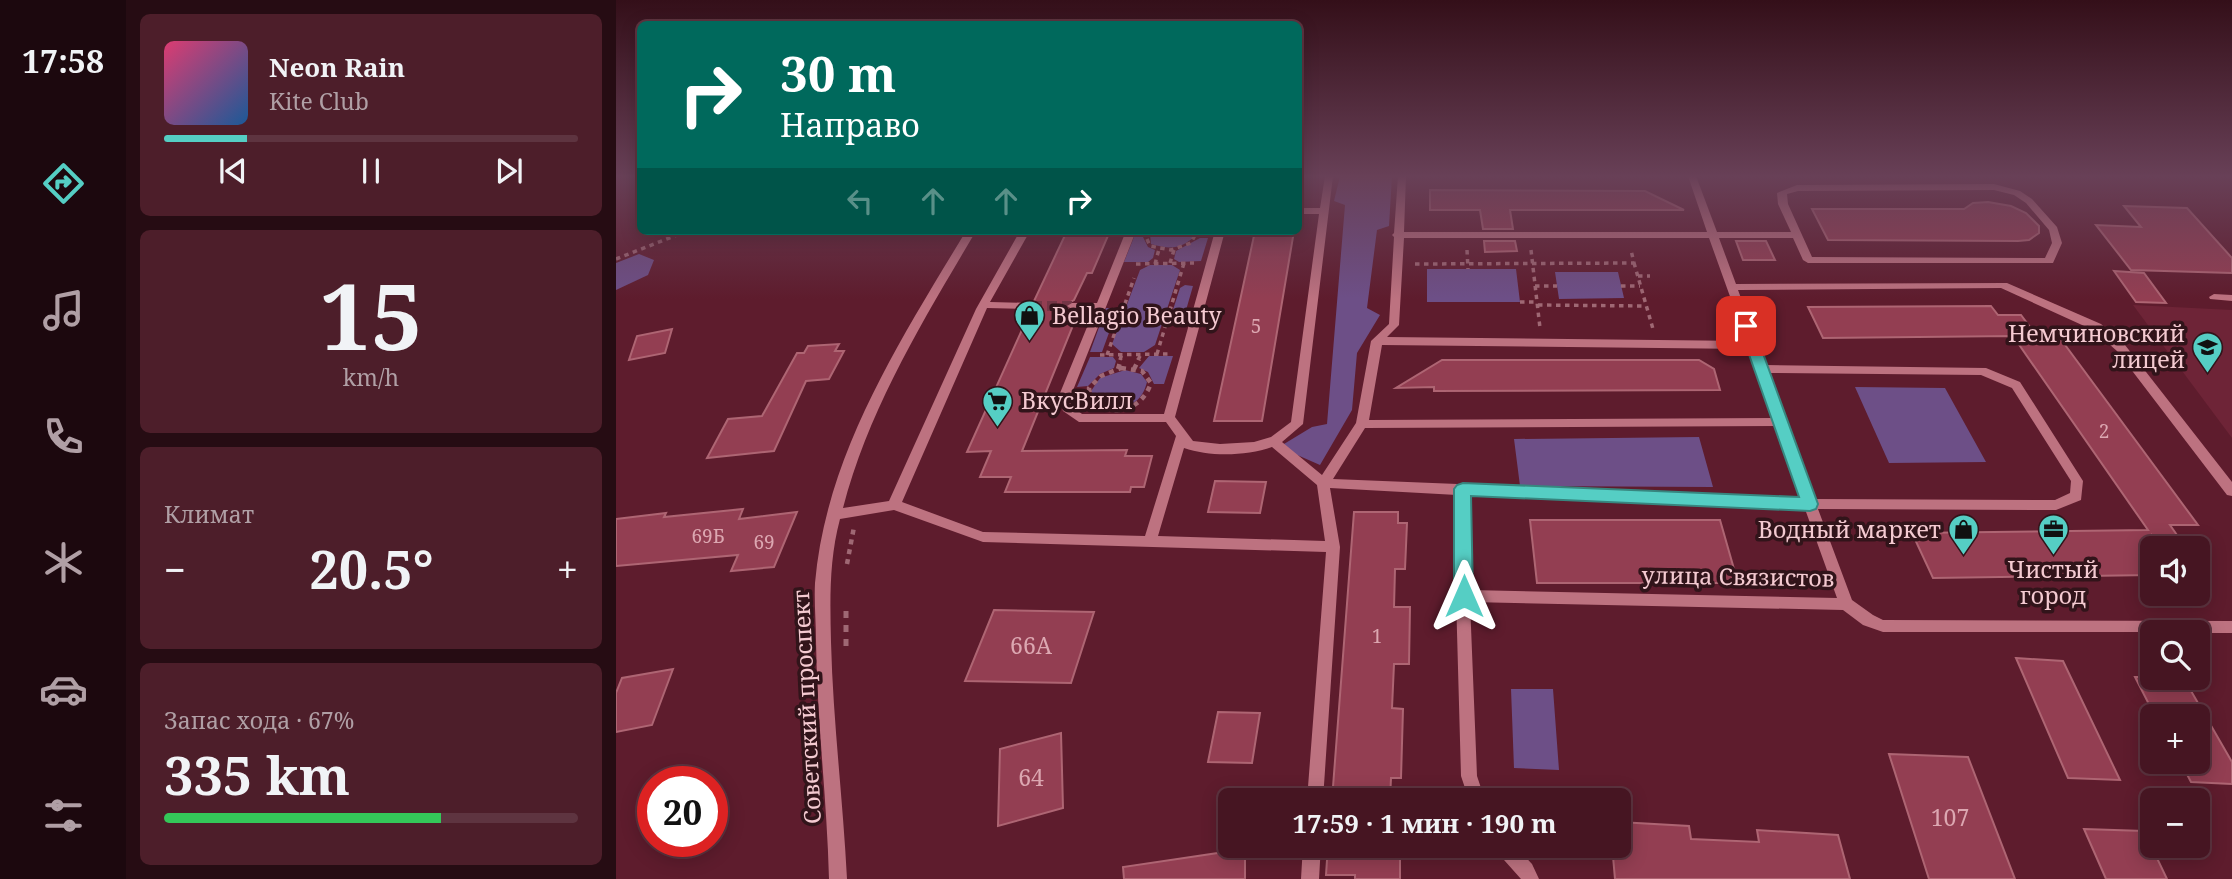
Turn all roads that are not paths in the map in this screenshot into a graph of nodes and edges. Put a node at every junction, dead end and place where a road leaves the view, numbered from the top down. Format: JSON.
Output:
{"nodes":[{"id":1,"x":1323,"y":217,"type":"edge"},
{"id":2,"x":1399,"y":217,"type":"edge"},
{"id":3,"x":1706,"y":217,"type":"edge"},
{"id":4,"x":1789,"y":217,"type":"edge"},
{"id":5,"x":2043,"y":217,"type":"edge"},
{"id":6,"x":969,"y":235,"type":"edge"},
{"id":7,"x":1024,"y":235,"type":"edge"},
{"id":8,"x":1129,"y":235,"type":"edge"},
{"id":9,"x":1219,"y":235,"type":"edge"},
{"id":10,"x":1398,"y":235,"type":"junction"},
{"id":11,"x":1712,"y":235,"type":"junction"},
{"id":12,"x":1797,"y":235,"type":"junction"},
{"id":13,"x":1732,"y":287,"type":"junction"},
{"id":14,"x":2214,"y":297,"type":"dead end"},
{"id":15,"x":2232,"y":298,"type":"edge"},
{"id":16,"x":984,"y":305,"type":"junction"},
{"id":17,"x":1032,"y":306,"type":"tunnel mouth"},
{"id":18,"x":1072,"y":306,"type":"tunnel mouth"},
{"id":19,"x":1100,"y":307,"type":"junction"},
{"id":20,"x":1377,"y":341,"type":"junction"},
{"id":21,"x":1753,"y":345,"type":"junction"},
{"id":22,"x":1762,"y":369,"type":"junction"},
{"id":23,"x":1169,"y":418,"type":"junction"},
{"id":24,"x":1780,"y":422,"type":"junction"},
{"id":25,"x":1362,"y":424,"type":"junction"},
{"id":26,"x":1182,"y":435,"type":"junction"},
{"id":27,"x":1273,"y":441,"type":"junction"},
{"id":28,"x":1323,"y":483,"type":"junction"},
{"id":29,"x":1463,"y":489,"type":"junction"},
{"id":30,"x":2232,"y":491,"type":"edge"},
{"id":31,"x":1810,"y":504,"type":"junction"},
{"id":32,"x":894,"y":505,"type":"junction"},
{"id":33,"x":835,"y":514,"type":"junction"},
{"id":34,"x":1150,"y":542,"type":"junction"},
{"id":35,"x":1333,"y":547,"type":"junction"},
{"id":36,"x":1464,"y":596,"type":"junction"},
{"id":37,"x":1846,"y":604,"type":"junction"},
{"id":38,"x":2232,"y":627,"type":"edge"},
{"id":39,"x":1316,"y":788,"type":"edge"},
{"id":40,"x":1473,"y":788,"type":"edge"},
{"id":41,"x":1311,"y":858,"type":"edge"},
{"id":42,"x":1514,"y":858,"type":"edge"},
{"id":43,"x":838,"y":879,"type":"edge"},
{"id":44,"x":1310,"y":879,"type":"edge"},
{"id":45,"x":1530,"y":879,"type":"edge"}],
"edges":[{"from":1,"to":27,"type":"street"},
{"from":2,"to":10,"type":"street"},
{"from":3,"to":11,"type":"street","name":"улица Связистов"},
{"from":4,"to":12,"type":"street"},
{"from":5,"to":12,"type":"street"},
{"from":6,"to":33,"type":"street","name":"Советский проспект"},
{"from":7,"to":16,"type":"street"},
{"from":8,"to":19,"type":"street"},
{"from":9,"to":23,"type":"street"},
{"from":10,"to":11,"type":"street"},
{"from":10,"to":20,"type":"street"},
{"from":11,"to":12,"type":"street"},
{"from":11,"to":13,"type":"street","name":"улица Связистов"},
{"from":13,"to":21,"type":"street","name":"улица Связистов"},
{"from":13,"to":30,"type":"street"},
{"from":14,"to":15,"type":"street"},
{"from":16,"to":17,"type":"lane"},
{"from":16,"to":32,"type":"street"},
{"from":18,"to":19,"type":"street"},
{"from":19,"to":23,"type":"street"},
{"from":20,"to":21,"type":"street"},
{"from":20,"to":25,"type":"street"},
{"from":21,"to":22,"type":"street","name":"улица Связистов"},
{"from":22,"to":24,"type":"street","name":"улица Связистов"},
{"from":22,"to":31,"type":"street"},
{"from":23,"to":26,"type":"street"},
{"from":24,"to":25,"type":"street"},
{"from":24,"to":31,"type":"street","name":"улица Связистов"},
{"from":25,"to":28,"type":"street"},
{"from":26,"to":27,"type":"street"},
{"from":26,"to":34,"type":"street"},
{"from":27,"to":28,"type":"street"},
{"from":28,"to":29,"type":"street"},
{"from":28,"to":35,"type":"street"},
{"from":29,"to":31,"type":"street"},
{"from":29,"to":36,"type":"street"},
{"from":31,"to":37,"type":"street","name":"улица Связистов"},
{"from":32,"to":33,"type":"street"},
{"from":32,"to":34,"type":"street"},
{"from":33,"to":43,"type":"street","name":"Советский проспект"},
{"from":34,"to":35,"type":"street"},
{"from":35,"to":39,"type":"street"},
{"from":36,"to":37,"type":"street","name":"улица Связистов"},
{"from":36,"to":40,"type":"street"},
{"from":37,"to":38,"type":"street"},
{"from":41,"to":44,"type":"street"},
{"from":42,"to":45,"type":"street"}]}
